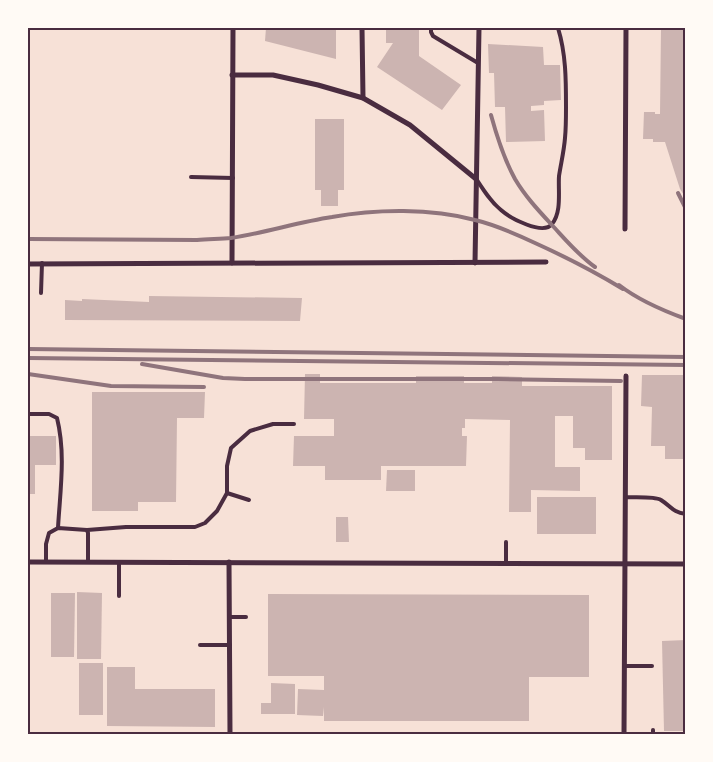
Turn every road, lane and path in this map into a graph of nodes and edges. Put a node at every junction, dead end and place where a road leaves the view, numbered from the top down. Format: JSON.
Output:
{"nodes":[{"id":1,"x":233,"y":28,"type":"edge"},
{"id":2,"x":362,"y":28,"type":"edge"},
{"id":3,"x":431,"y":28,"type":"edge"},
{"id":4,"x":479,"y":28,"type":"edge"},
{"id":5,"x":483,"y":28,"type":"edge"},
{"id":6,"x":558,"y":28,"type":"edge"},
{"id":7,"x":626,"y":28,"type":"edge"},
{"id":8,"x":478,"y":64,"type":"junction"},
{"id":9,"x":232,"y":75,"type":"junction"},
{"id":10,"x":363,"y":98,"type":"junction"},
{"id":11,"x":191,"y":177,"type":"dead end"},
{"id":12,"x":232,"y":178,"type":"junction"},
{"id":13,"x":476,"y":179,"type":"junction"},
{"id":14,"x":625,"y":229,"type":"dead end"},
{"id":15,"x":546,"y":262,"type":"dead end"},
{"id":16,"x":232,"y":263,"type":"junction"},
{"id":17,"x":475,"y":263,"type":"junction"},
{"id":18,"x":28,"y":264,"type":"edge"},
{"id":19,"x":42,"y":264,"type":"junction"},
{"id":20,"x":42,"y":294,"type":"dead end"},
{"id":21,"x":626,"y":376,"type":"dead end"},
{"id":22,"x":28,"y":414,"type":"edge"},
{"id":23,"x":294,"y":424,"type":"dead end"},
{"id":24,"x":227,"y":493,"type":"junction"},
{"id":25,"x":625,"y":497,"type":"junction"},
{"id":26,"x":249,"y":500,"type":"dead end"},
{"id":27,"x":686,"y":514,"type":"edge"},
{"id":28,"x":58,"y":528,"type":"junction"},
{"id":29,"x":87,"y":530,"type":"junction"},
{"id":30,"x":506,"y":542,"type":"dead end"},
{"id":31,"x":28,"y":562,"type":"edge"},
{"id":32,"x":46,"y":562,"type":"junction"},
{"id":33,"x":88,"y":562,"type":"junction"},
{"id":34,"x":229,"y":562,"type":"junction"},
{"id":35,"x":119,"y":563,"type":"junction"},
{"id":36,"x":506,"y":564,"type":"junction"},
{"id":37,"x":625,"y":564,"type":"junction"},
{"id":38,"x":686,"y":564,"type":"edge"},
{"id":39,"x":119,"y":596,"type":"dead end"},
{"id":40,"x":230,"y":617,"type":"junction"},
{"id":41,"x":246,"y":617,"type":"dead end"},
{"id":42,"x":200,"y":645,"type":"dead end"},
{"id":43,"x":230,"y":645,"type":"junction"},
{"id":44,"x":624,"y":666,"type":"junction"},
{"id":45,"x":652,"y":666,"type":"dead end"},
{"id":46,"x":230,"y":734,"type":"edge"},
{"id":47,"x":624,"y":734,"type":"edge"}],
"edges":[{"from":1,"to":9,"type":"street"},
{"from":2,"to":10,"type":"street"},
{"from":3,"to":8,"type":"lane"},
{"from":4,"to":5,"type":"lane"},
{"from":4,"to":8,"type":"street"},
{"from":6,"to":13,"type":"lane"},
{"from":7,"to":14,"type":"street"},
{"from":8,"to":13,"type":"street"},
{"from":9,"to":10,"type":"street"},
{"from":9,"to":12,"type":"street"},
{"from":10,"to":13,"type":"street"},
{"from":11,"to":12,"type":"lane"},
{"from":12,"to":16,"type":"street"},
{"from":13,"to":17,"type":"street"},
{"from":15,"to":17,"type":"street"},
{"from":16,"to":17,"type":"street"},
{"from":16,"to":19,"type":"street"},
{"from":18,"to":19,"type":"street"},
{"from":19,"to":20,"type":"lane"},
{"from":21,"to":25,"type":"street"},
{"from":22,"to":28,"type":"lane"},
{"from":23,"to":24,"type":"lane"},
{"from":24,"to":26,"type":"lane"},
{"from":24,"to":29,"type":"lane"},
{"from":25,"to":27,"type":"lane"},
{"from":25,"to":37,"type":"street"},
{"from":28,"to":29,"type":"lane"},
{"from":28,"to":32,"type":"lane"},
{"from":29,"to":33,"type":"lane"},
{"from":30,"to":36,"type":"lane"},
{"from":31,"to":32,"type":"street"},
{"from":32,"to":33,"type":"street"},
{"from":33,"to":35,"type":"street"},
{"from":34,"to":35,"type":"street"},
{"from":34,"to":36,"type":"street"},
{"from":34,"to":40,"type":"street"},
{"from":35,"to":39,"type":"lane"},
{"from":36,"to":37,"type":"street"},
{"from":37,"to":38,"type":"street"},
{"from":37,"to":44,"type":"street"},
{"from":40,"to":41,"type":"lane"},
{"from":40,"to":43,"type":"street"},
{"from":42,"to":43,"type":"lane"},
{"from":43,"to":46,"type":"street"},
{"from":44,"to":45,"type":"lane"},
{"from":44,"to":47,"type":"street"}]}
